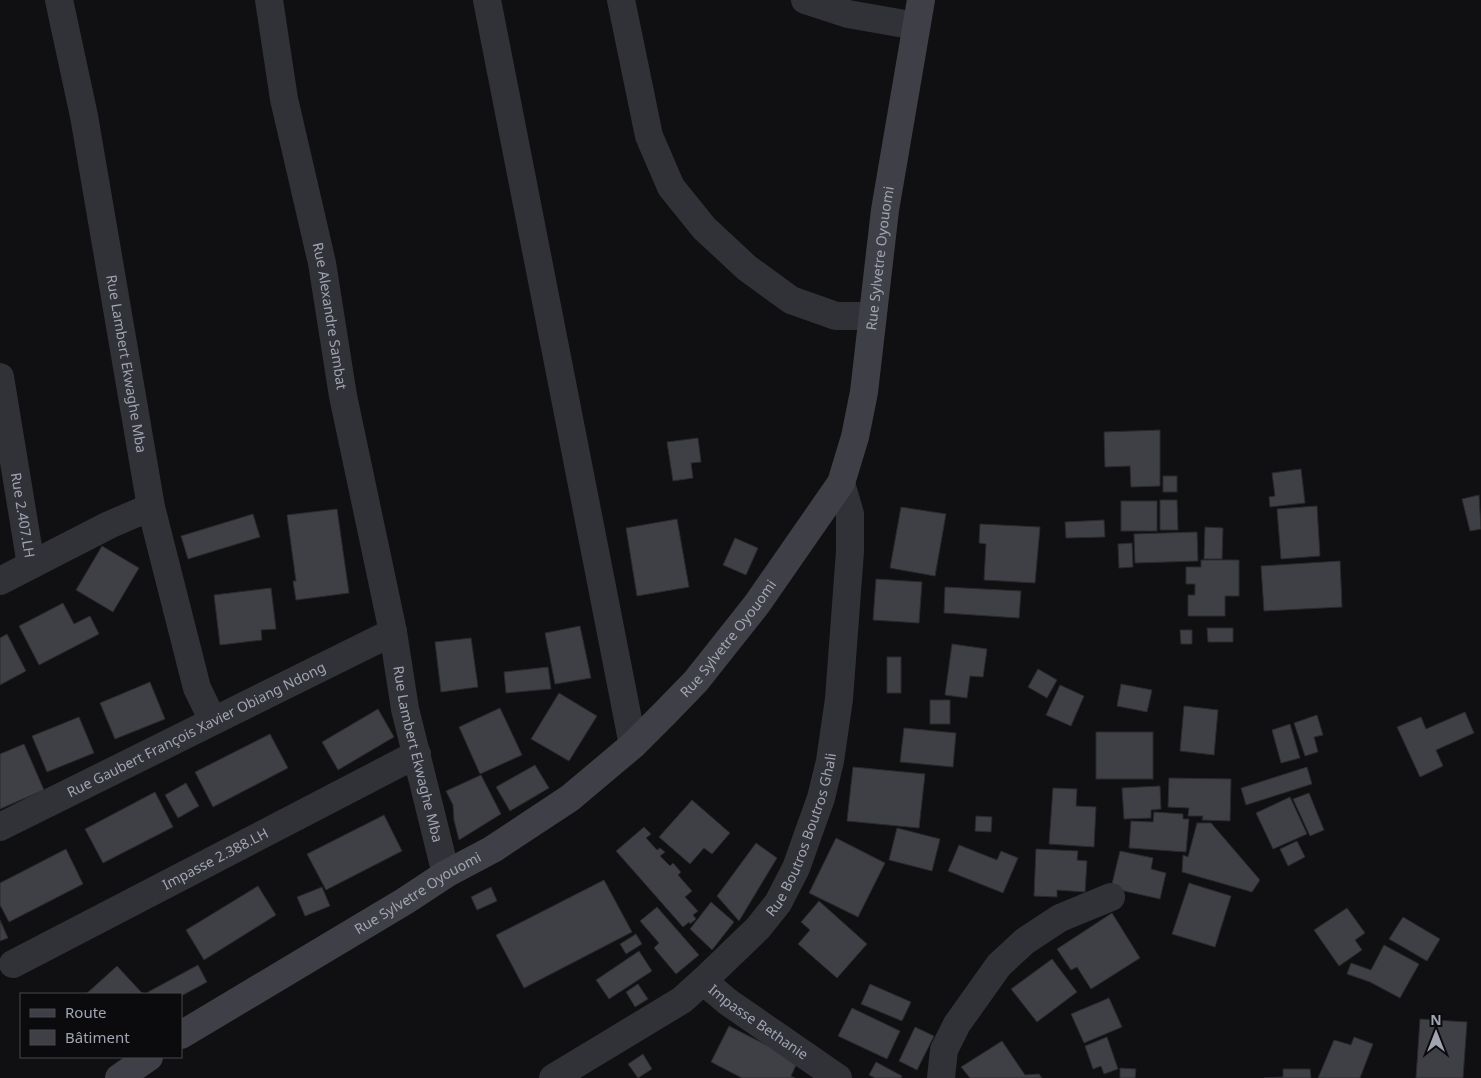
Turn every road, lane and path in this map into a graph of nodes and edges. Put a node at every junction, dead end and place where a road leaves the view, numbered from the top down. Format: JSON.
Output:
{"nodes":[{"id":1,"x":60,"y":0,"type":"edge"},
{"id":2,"x":269,"y":0,"type":"edge"},
{"id":3,"x":486,"y":0,"type":"edge"},
{"id":4,"x":621,"y":0,"type":"edge"},
{"id":5,"x":805,"y":0,"type":"edge"},
{"id":6,"x":921,"y":0,"type":"edge"},
{"id":7,"x":916,"y":26,"type":"junction"},
{"id":8,"x":871,"y":316,"type":"junction"},
{"id":9,"x":0,"y":377,"type":"edge"},
{"id":10,"x":841,"y":483,"type":"junction"},
{"id":11,"x":151,"y":507,"type":"junction"},
{"id":12,"x":31,"y":565,"type":"junction"},
{"id":13,"x":0,"y":581,"type":"edge"},
{"id":14,"x":393,"y":632,"type":"junction"},
{"id":15,"x":213,"y":721,"type":"junction"},
{"id":16,"x":633,"y":744,"type":"junction"},
{"id":17,"x":417,"y":754,"type":"junction"},
{"id":18,"x":0,"y":827,"type":"edge"},
{"id":19,"x":446,"y":874,"type":"junction"},
{"id":20,"x":1111,"y":897,"type":"dead end"},
{"id":21,"x":13,"y":964,"type":"dead end"},
{"id":22,"x":704,"y":982,"type":"junction"},
{"id":23,"x":182,"y":1034,"type":"edge"},
{"id":24,"x":148,"y":1058,"type":"edge"},
{"id":25,"x":120,"y":1078,"type":"edge"},
{"id":26,"x":553,"y":1078,"type":"edge"},
{"id":27,"x":838,"y":1078,"type":"edge"},
{"id":28,"x":941,"y":1078,"type":"edge"}],
"edges":[{"from":1,"to":11,"type":"street","name":"Rue Lambert Ekwaghe Mba"},
{"from":2,"to":14,"type":"street","name":"Rue Alexandre Sambat"},
{"from":3,"to":16,"type":"street"},
{"from":4,"to":8,"type":"street"},
{"from":5,"to":7,"type":"street"},
{"from":6,"to":7,"type":"street","name":"Rue Sylvetre Oyouomi"},
{"from":7,"to":8,"type":"street","name":"Rue Sylvetre Oyouomi"},
{"from":8,"to":10,"type":"street","name":"Rue Sylvetre Oyouomi"},
{"from":9,"to":12,"type":"street","name":"Rue 2.407.LH"},
{"from":10,"to":16,"type":"street","name":"Rue Sylvetre Oyouomi"},
{"from":10,"to":22,"type":"street","name":"Rue Boutros Boutros Ghali"},
{"from":11,"to":12,"type":"street"},
{"from":11,"to":15,"type":"street","name":"Rue Lambert Ekwaghe Mba"},
{"from":12,"to":13,"type":"street"},
{"from":14,"to":15,"type":"street","name":"Rue Gaubert François Xavier Obiang Ndong"},
{"from":14,"to":17,"type":"street","name":"Rue Lambert Ekwaghe Mba"},
{"from":15,"to":18,"type":"street","name":"Rue Gaubert François Xavier Obiang Ndong"},
{"from":16,"to":19,"type":"street","name":"Rue Sylvetre Oyouomi"},
{"from":17,"to":19,"type":"street","name":"Rue Lambert Ekwaghe Mba"},
{"from":17,"to":21,"type":"street","name":"Impasse 2.388.LH"},
{"from":19,"to":23,"type":"street","name":"Rue Sylvetre Oyouomi"},
{"from":20,"to":28,"type":"street"},
{"from":22,"to":26,"type":"street","name":"Rue Boutros Boutros Ghali"},
{"from":22,"to":27,"type":"street","name":"Impasse Bethanie"},
{"from":24,"to":25,"type":"street"}]}
